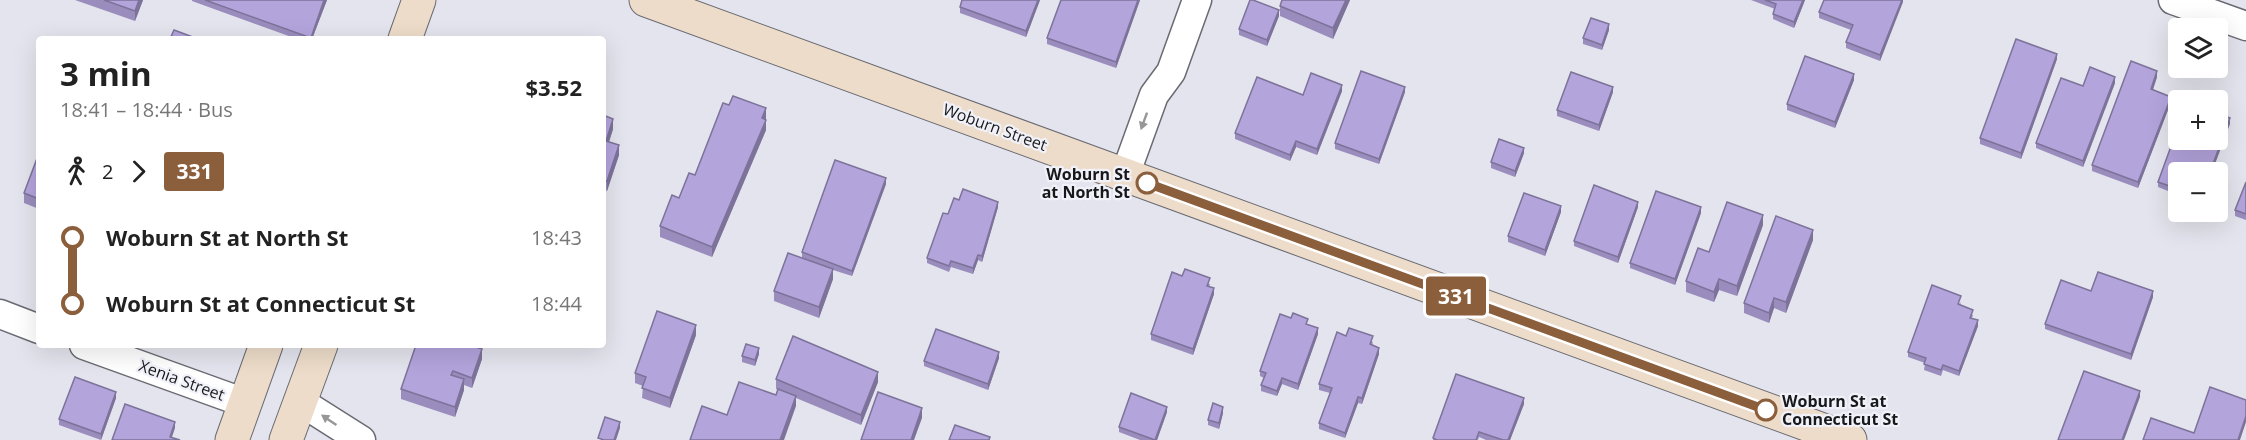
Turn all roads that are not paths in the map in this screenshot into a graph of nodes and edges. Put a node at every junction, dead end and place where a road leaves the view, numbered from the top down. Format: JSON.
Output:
{"nodes":[{"id":1,"x":419,"y":0,"type":"edge"},
{"id":2,"x":646,"y":0,"type":"edge"},
{"id":3,"x":1197,"y":0,"type":"edge"},
{"id":4,"x":2173,"y":0,"type":"edge"},
{"id":5,"x":691,"y":10,"type":"edge"},
{"id":6,"x":2246,"y":26,"type":"edge"},
{"id":7,"x":406,"y":36,"type":"edge"},
{"id":8,"x":1125,"y":175,"type":"junction"},
{"id":9,"x":0,"y":314,"type":"edge"},
{"id":10,"x":36,"y":327,"type":"edge"},
{"id":11,"x":92,"y":348,"type":"edge"},
{"id":12,"x":265,"y":348,"type":"edge"},
{"id":13,"x":320,"y":348,"type":"edge"},
{"id":14,"x":245,"y":403,"type":"junction"},
{"id":15,"x":299,"y":404,"type":"junction"},
{"id":16,"x":1808,"y":433,"type":"edge"},
{"id":17,"x":359,"y":439,"type":"edge"},
{"id":18,"x":232,"y":440,"type":"edge"},
{"id":19,"x":286,"y":440,"type":"edge"},
{"id":20,"x":1850,"y":440,"type":"edge"}],
"edges":[{"from":1,"to":7,"type":"main road"},
{"from":2,"to":5,"type":"main road","name":"Woburn Street"},
{"from":3,"to":8,"type":"street","one_way":true},
{"from":4,"to":6,"type":"street"},
{"from":5,"to":8,"type":"main road","name":"Woburn Street"},
{"from":8,"to":16,"type":"main road","name":"Woburn Street"},
{"from":9,"to":10,"type":"street"},
{"from":11,"to":14,"type":"street","name":"Xenia Street"},
{"from":12,"to":14,"type":"main road"},
{"from":13,"to":15,"type":"main road"},
{"from":14,"to":18,"type":"main road"},
{"from":17,"to":15,"type":"street","one_way":true},
{"from":15,"to":19,"type":"main road"},
{"from":16,"to":20,"type":"main road","name":"Woburn Street"}]}
